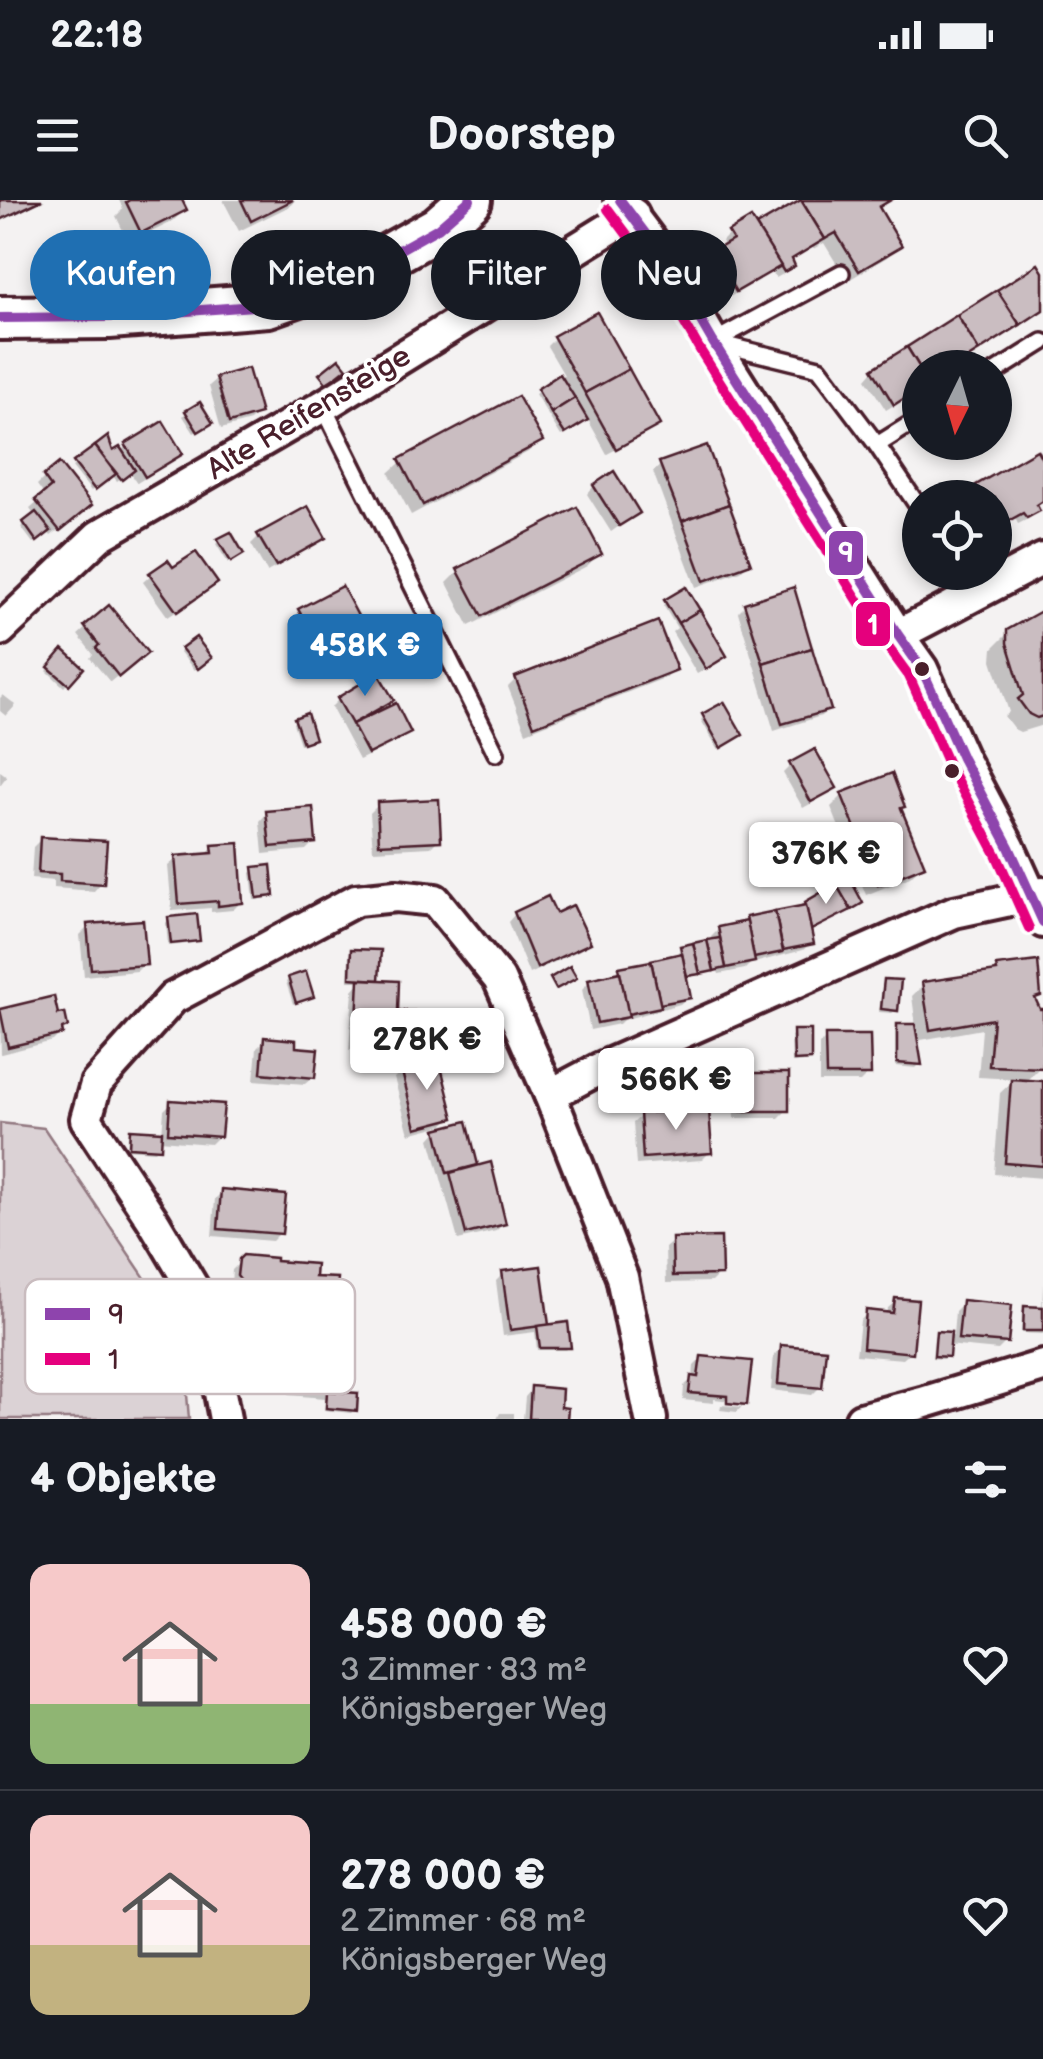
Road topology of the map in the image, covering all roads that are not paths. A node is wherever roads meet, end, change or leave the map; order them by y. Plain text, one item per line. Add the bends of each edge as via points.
1 (470, 200) edge
2 (626, 207) edge
3 (841, 273) dead end
4 (0, 318) edge
5 (713, 342) junction
6 (1043, 342) edge
7 (1012, 361) edge
8 (323, 406) junction
9 (902, 429) edge
10 (877, 445) junction
11 (902, 482) edge
12 (1043, 559) edge
13 (1012, 569) edge
14 (961, 590) edge
15 (0, 630) edge
16 (898, 635) junction
17 (496, 753) dead end
18 (1039, 903) edge
19 (550, 1095) junction
20 (188, 1279) edge
21 (1043, 1366) edge
22 (220, 1394) edge
23 (225, 1419) edge
24 (651, 1419) edge
25 (861, 1419) edge

1 - 4 main road via 438,228 356,274 268,305
2 - 5 street
2 - 8 street, Alte Reifensteige
3 - 5 lane
5 - 10 lane via 819,368
5 - 16 street
6 - 7 lane
8 - 15 street, Alte Reifensteige via 99,536
8 - 17 lane
9 - 10 lane
10 - 11 lane
12 - 13 street
14 - 16 street
16 - 18 street via 922,669
18 - 19 street via 954,912
19 - 20 street via 499,979 435,900 356,900 173,998 96,1084 86,1119
19 - 24 street via 622,1277
21 - 25 street
22 - 23 street

